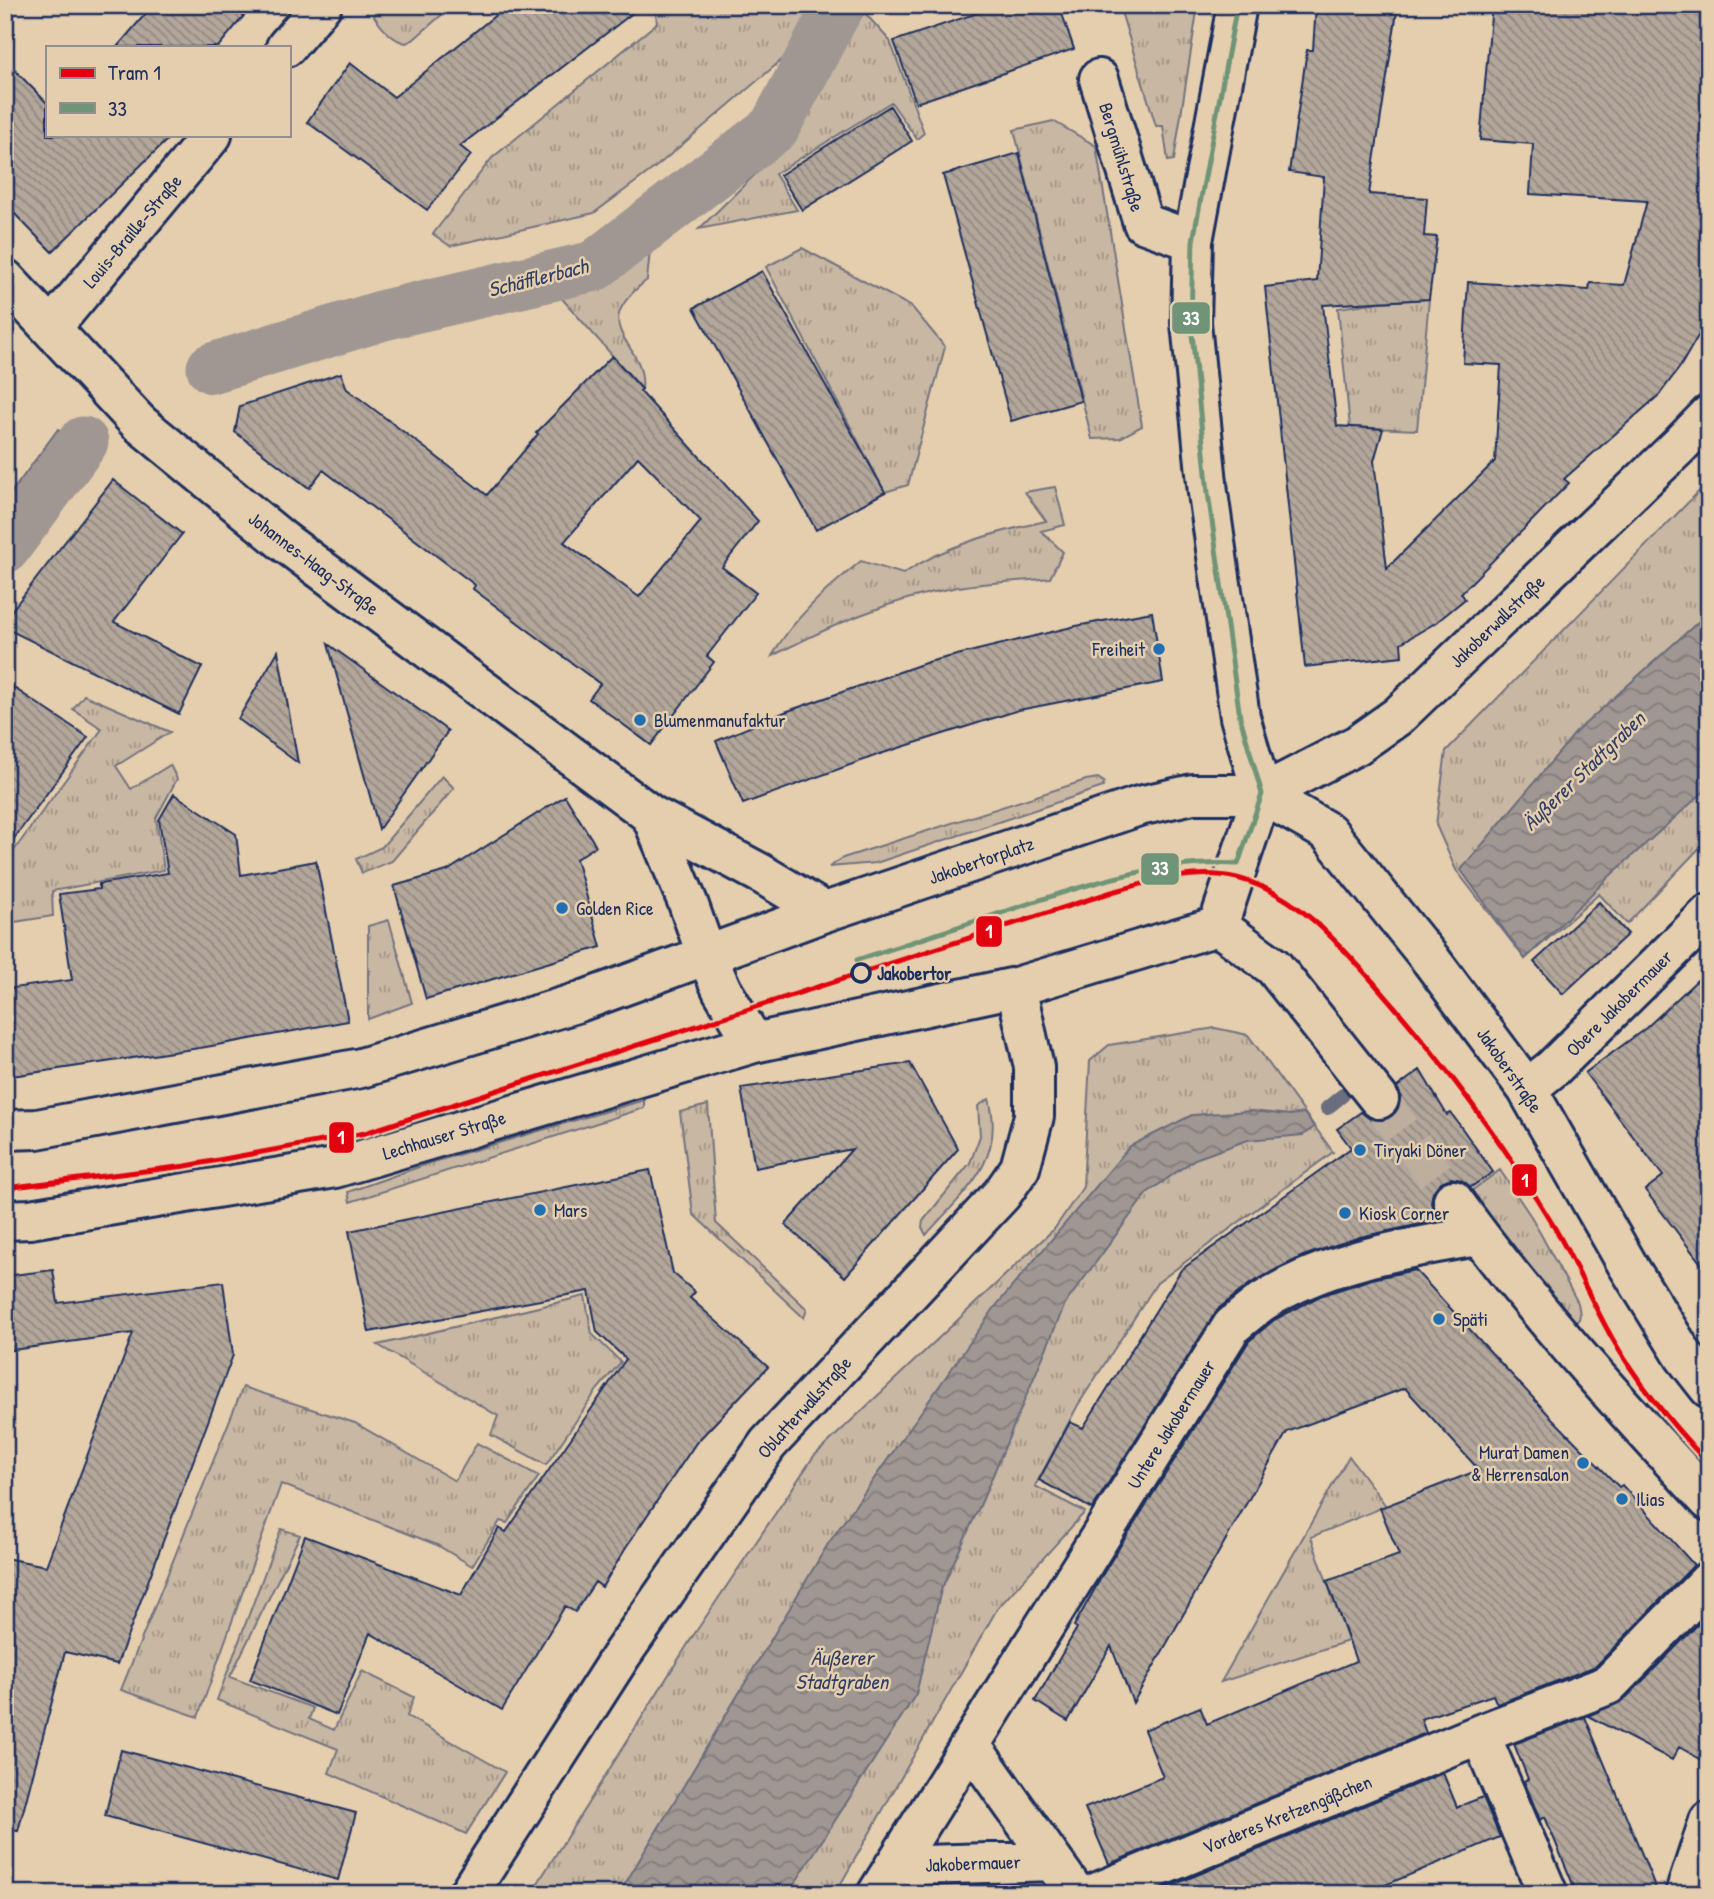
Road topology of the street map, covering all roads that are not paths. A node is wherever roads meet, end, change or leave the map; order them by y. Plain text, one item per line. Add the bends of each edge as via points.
1 (322, 5) edge
2 (1237, 5) edge
3 (287, 46) edge
4 (1099, 79) dead end
5 (211, 136) edge
6 (1193, 242) junction
7 (5, 279) edge
8 (52, 327) junction
9 (1709, 415) edge
10 (1262, 794) junction
11 (651, 815) junction
12 (825, 912) junction
13 (1709, 914) edge
14 (1218, 926) junction
15 (707, 957) junction
16 (1016, 987) junction
17 (754, 1043) junction
18 (1527, 1089) junction
19 (1379, 1099) tunnel mouth
20 (5, 1130) edge
21 (1453, 1200) tunnel mouth
22 (5, 1220) edge
23 (1478, 1236) junction
24 (1709, 1388) edge
25 (1709, 1502) edge
26 (1709, 1581) edge
27 (1480, 1734) junction
28 (969, 1748) junction
29 (1709, 1821) edge
30 (1052, 1861) junction
31 (886, 1880) edge
32 (468, 1894) edge
33 (1076, 1894) edge
34 (1093, 1894) edge
35 (1548, 1894) edge
36 (1685, 1894) edge

1 - 3 street
2 - 6 street
4 - 6 street, Bergmühlstraße via 1143,223
5 - 8 street, Louis-Braille-Straße
6 - 10 street via 1191,323 1208,493 1240,717
7 - 8 street, Johannes-Haag-Straße
8 - 11 street, Johannes-Haag-Straße via 139,423 264,525
9 - 10 street, Jakoberwallstraße via 1398,716 1357,745
10 - 12 street, Jakobertorplatz via 1192,794 1139,806
10 - 14 street
10 - 18 street, Jakoberstraße via 1328,832
11 - 12 street, Johannes-Haag-Straße
11 - 15 street
12 - 15 street, Jakobertorplatz
13 - 18 street, Obere Jakobermauer
14 - 16 street
14 - 19 street via 1274,967
15 - 17 street
15 - 20 street via 576,1003 361,1068 37,1129
16 - 17 street
16 - 32 street, Oblatterwallstraße via 1034,1067 1034,1116 1020,1168 1002,1194 768,1444 620,1657
17 - 22 street, Lechhauser Straße via 335,1168
18 - 24 street, Jakoberstraße via 1627,1264
21 - 23 street
23 - 25 street via 1593,1374
23 - 28 street, Untere Jakobermauer via 1410,1247 1316,1275 1263,1301 1232,1326
26 - 27 street, Vorderes Kretzengäßchen via 1608,1685
27 - 34 street, Vorderes Kretzengäßchen
27 - 35 street
28 - 30 street
28 - 31 street, Untere Jakobermauer
29 - 36 street
30 - 31 street, Jakobermauer
30 - 33 street

